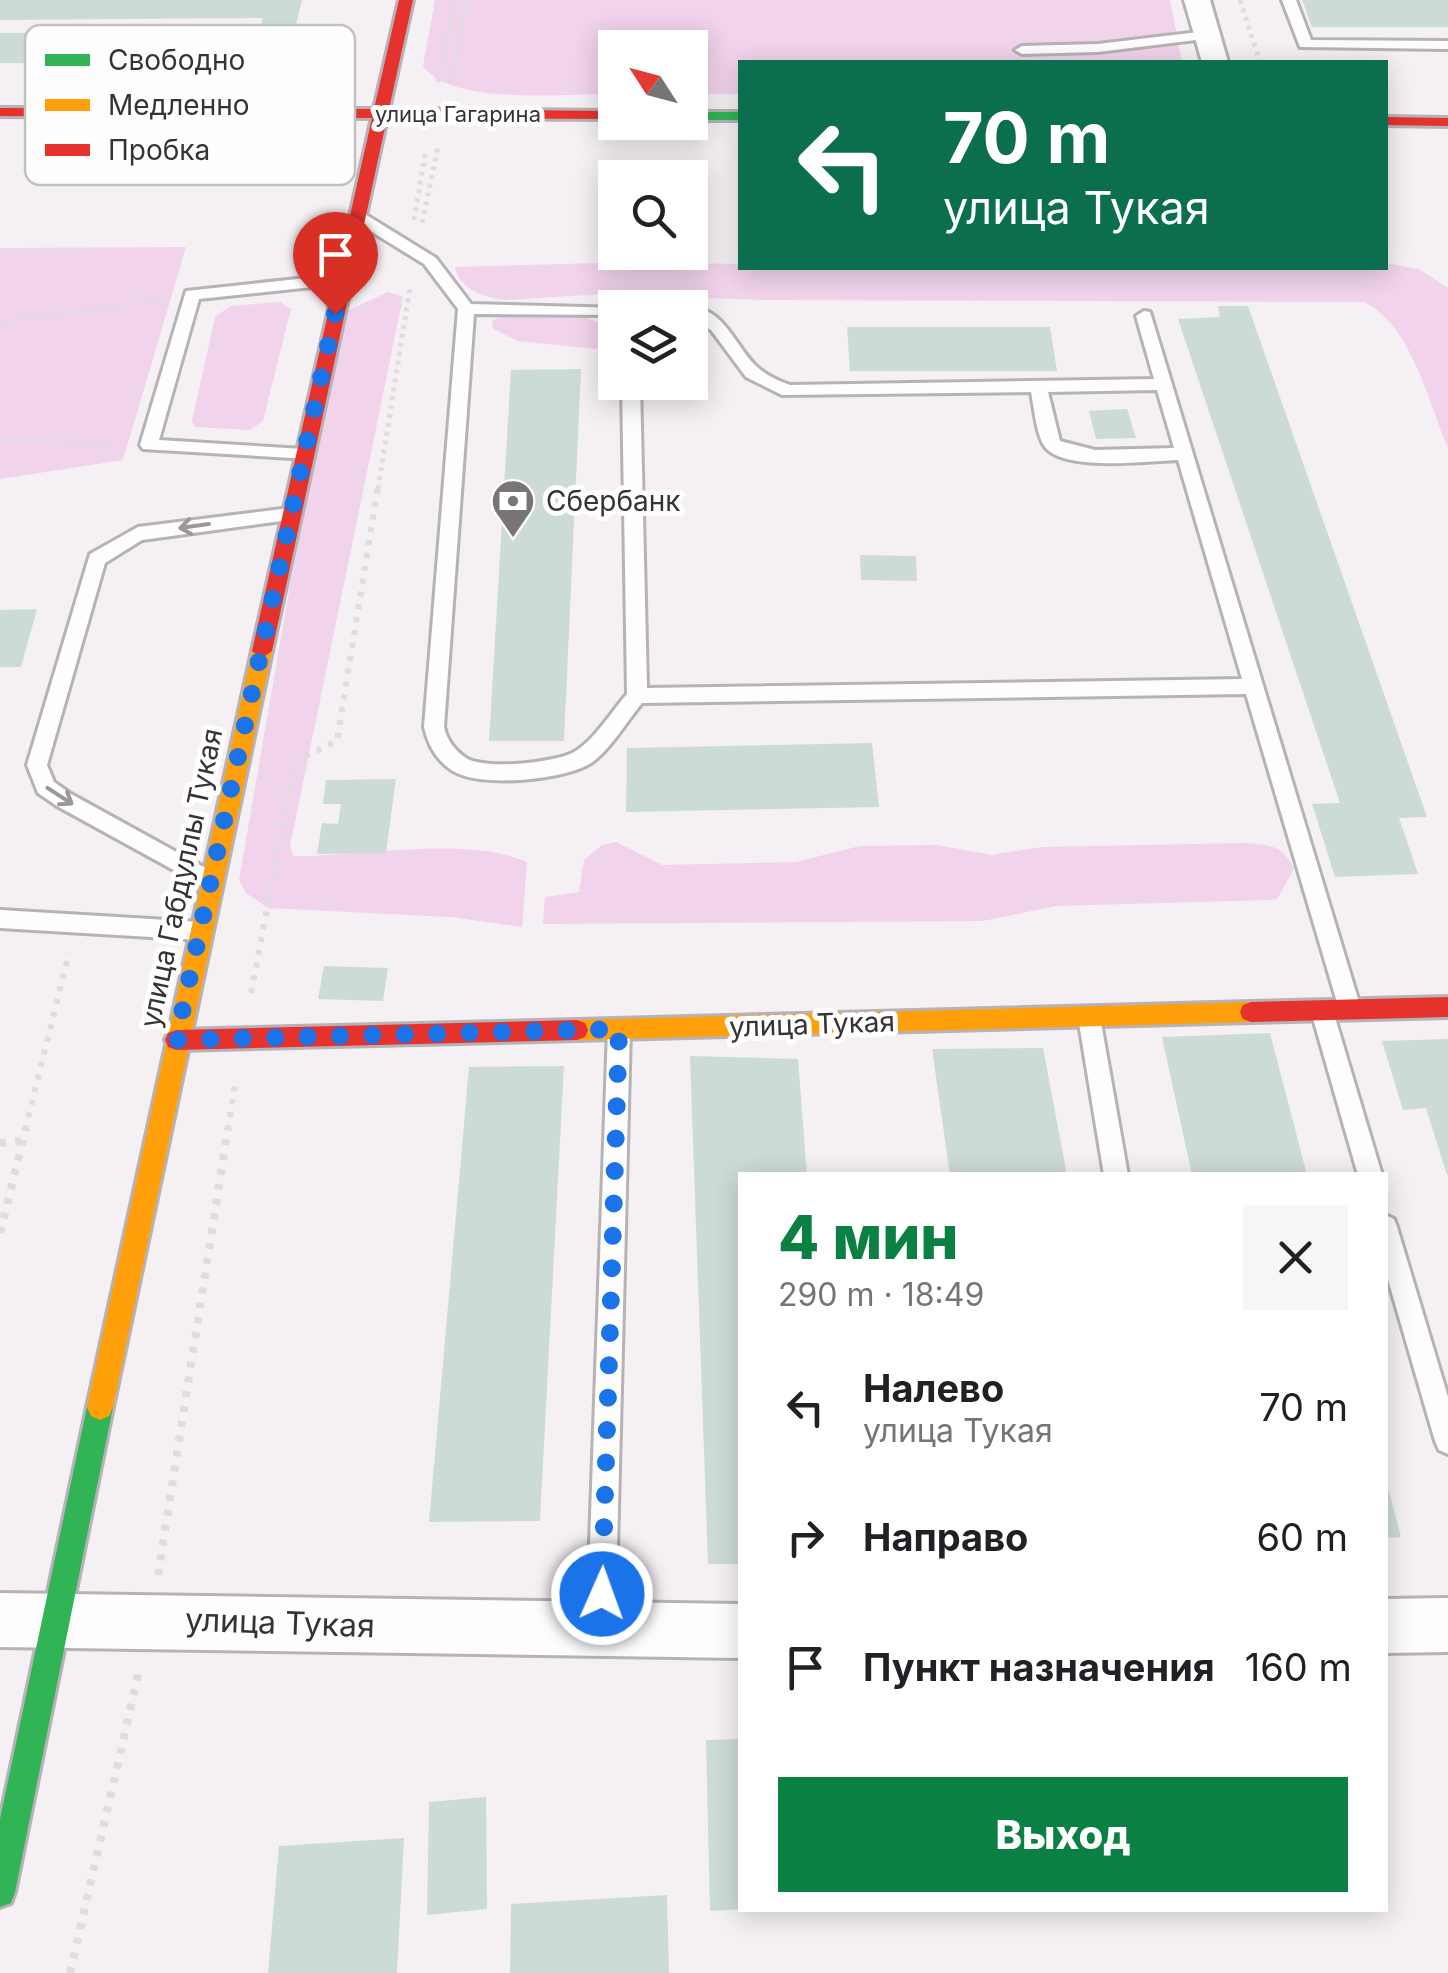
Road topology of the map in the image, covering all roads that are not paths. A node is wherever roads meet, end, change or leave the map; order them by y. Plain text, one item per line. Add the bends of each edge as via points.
1 (406, 0) edge
2 (1197, 0) edge
3 (1289, 0) edge
4 (1207, 34) junction
5 (1448, 45) edge
6 (1022, 50) dead end
7 (1214, 60) edge
8 (0, 112) edge
9 (25, 112) edge
10 (355, 113) edge
11 (382, 113) junction
12 (598, 115) edge
13 (708, 116) edge
14 (738, 116) edge
15 (1388, 122) edge
16 (1448, 122) edge
17 (357, 216) junction
18 (343, 279) junction
19 (466, 309) junction
20 (598, 310) edge
21 (1144, 316) dead end
22 (708, 319) edge
23 (1164, 384) junction
24 (1038, 386) junction
25 (630, 400) edge
26 (1185, 454) junction
27 (303, 456) junction
28 (290, 514) junction
29 (1253, 686) junction
30 (636, 696) junction
31 (212, 882) junction
32 (0, 919) edge
33 (200, 932) junction
34 (1448, 1007) edge
35 (1350, 1010) junction
36 (1322, 1011) junction
37 (1088, 1017) junction
38 (619, 1029) junction
39 (176, 1040) junction
40 (1115, 1172) edge
41 (1369, 1172) edge
42 (1388, 1236) edge
43 (1448, 1441) edge
44 (57, 1619) junction
45 (0, 1620) edge
46 (1448, 1625) edge
47 (1388, 1626) edge
48 (738, 1631) edge
49 (601, 1632) junction
50 (0, 1892) edge

1 - 11 street, улица Габдуллы Тукая
2 - 4 street
3 - 5 lane via 1305,44
4 - 6 lane
4 - 7 street
8 - 9 street, улица Гагарина
10 - 11 street, улица Гагарина
11 - 12 street, улица Гагарина
11 - 17 street, улица Габдуллы Тукая
13 - 14 street
15 - 16 street
17 - 18 street, улица Габдуллы Тукая
17 - 19 lane via 416,249
18 - 27 street, улица Габдуллы Тукая
18 - 27 lane via 192,296 148,445
19 - 20 lane
19 - 30 lane via 434,727 438,744 461,766 479,771 568,766 598,744
21 - 23 lane
22 - 24 lane via 752,377 788,390
23 - 24 lane
23 - 26 lane
24 - 26 lane via 1059,450 1078,456
25 - 30 lane
26 - 29 lane
27 - 28 street, улица Габдуллы Тукая
28 - 31 street, улица Габдуллы Тукая
28 -> 31 lane via 138,534 97,559 37,765 45,787 64,800
29 - 30 lane
29 - 35 lane
31 - 33 street, улица Габдуллы Тукая
32 - 33 lane
33 - 39 street, улица Габдуллы Тукая
34 - 35 street, улица Тукая
35 - 36 street, улица Тукая
36 - 37 street, улица Тукая
36 - 41 lane
37 - 38 street, улица Тукая
37 - 40 lane
38 - 39 street, улица Тукая
38 - 49 lane
39 - 44 street, улица Габдуллы Тукая
42 - 43 lane
44 - 45 street, улица Тукая
44 - 49 street, улица Тукая
44 - 50 street, улица Габдуллы Тукая
46 - 47 street
48 - 49 street, улица Тукая

